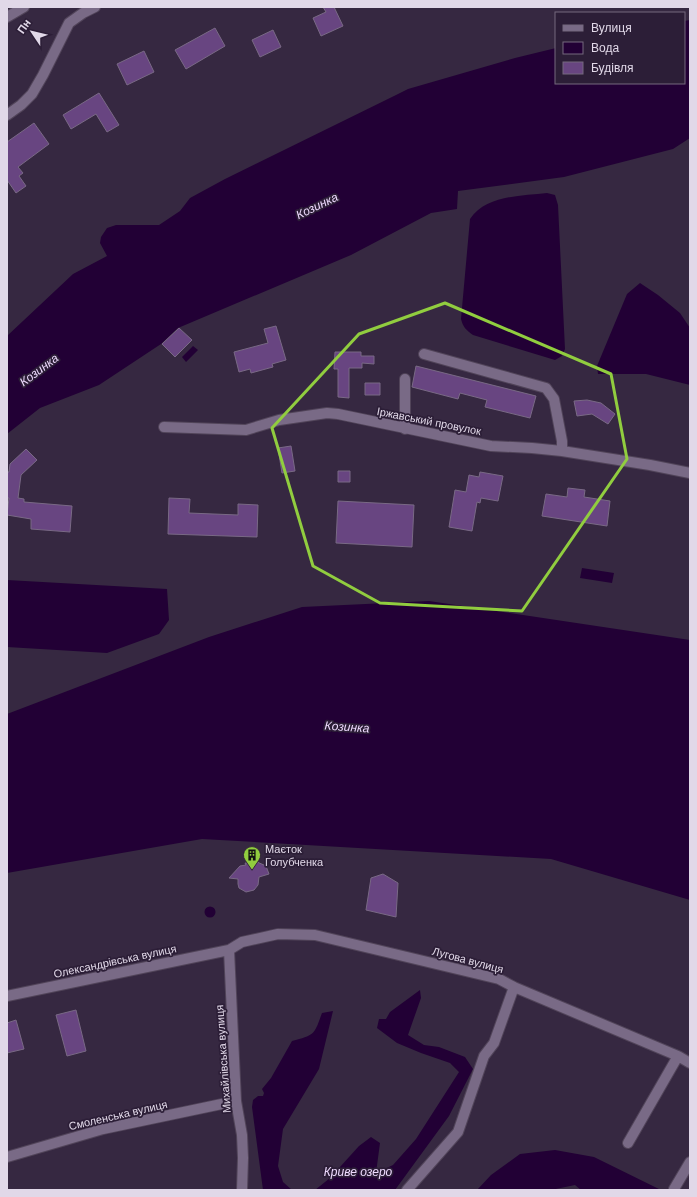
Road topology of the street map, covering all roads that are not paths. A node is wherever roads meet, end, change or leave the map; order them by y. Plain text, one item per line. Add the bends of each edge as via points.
1 (24, 7) edge
2 (95, 7) edge
3 (7, 17) edge
4 (7, 115) edge
5 (424, 354) dead end
6 (405, 379) dead end
7 (164, 427) dead end
8 (405, 429) junction
9 (562, 451) junction
10 (690, 473) edge
11 (229, 950) junction
12 (514, 986) junction
13 (7, 996) edge
14 (678, 1056) junction
15 (690, 1063) edge
16 (236, 1101) junction
17 (628, 1143) dead end
18 (7, 1157) edge
19 (690, 1162) edge
20 (674, 1189) edge
21 (242, 1190) edge
22 (407, 1190) edge

1 - 3 street
2 - 4 street via 69,23 32,94 21,106
5 - 9 street via 546,388 554,399
6 - 8 street
7 - 8 street, Іржавський провулок via 246,430 279,420 327,413
8 - 9 street, Іржавський провулок via 492,446
9 - 10 street, Іржавський провулок
11 - 12 street, Лугова вулиця via 242,942 278,934 315,935 499,978
11 - 13 street, Олександрівська вулиця
11 - 16 street, Михайлівська вулиця
12 - 14 street, Лугова вулиця
12 - 22 street via 494,1043 484,1056 458,1132
14 - 15 street, Лугова вулиця
14 - 17 street
16 - 18 street, Смоленська вулиця via 103,1128
16 - 21 street, Михайлівська вулиця via 242,1135
19 - 20 street

